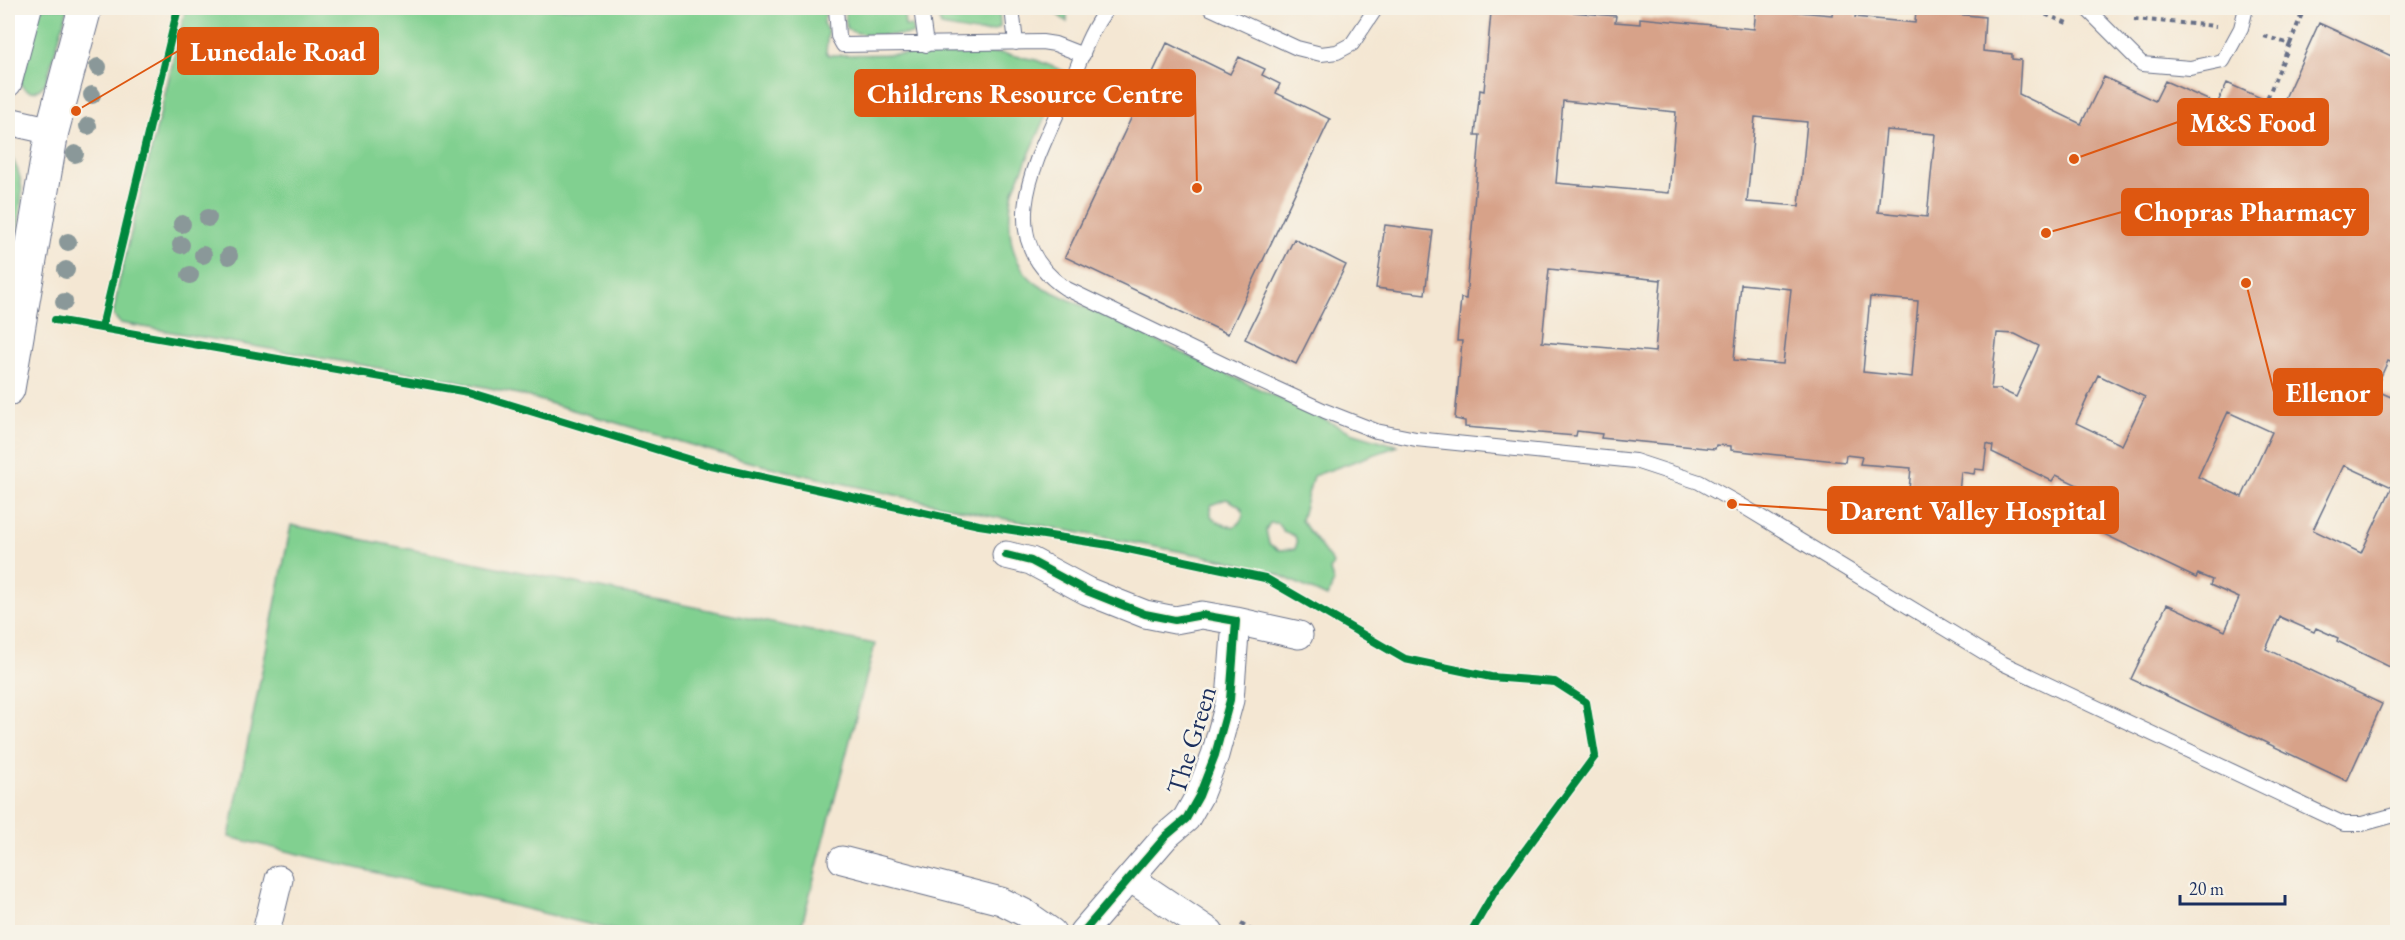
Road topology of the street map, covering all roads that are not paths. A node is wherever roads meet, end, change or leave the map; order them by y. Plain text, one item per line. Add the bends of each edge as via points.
1 (28, 8) edge
2 (86, 8) edge
3 (836, 8) edge
4 (921, 8) edge
5 (1012, 8) edge
6 (1108, 8) edge
7 (1210, 8) edge
8 (1376, 8) edge
9 (2086, 8) edge
10 (2246, 8) edge
11 (1016, 42) junction
12 (926, 45) junction
13 (1083, 55) junction
14 (8, 84) edge
15 (8, 121) edge
16 (52, 131) junction
17 (8, 389) edge
18 (1006, 555) dead end
19 (1236, 621) junction
20 (1299, 635) dead end
21 (2397, 814) edge
22 (842, 860) dead end
23 (1130, 878) junction
24 (279, 879) dead end
25 (266, 933) edge
26 (1052, 933) edge
27 (1083, 933) edge
28 (1210, 933) edge

1 - 14 street
2 - 16 street
3 - 12 lane via 838,36 843,45
4 - 12 lane
5 - 11 lane
6 - 13 lane
7 - 8 lane via 1297,48 1322,54 1352,44
9 - 10 lane via 2142,64 2190,68 2223,61 2241,28
11 - 12 lane
11 - 13 lane via 1046,42
13 - 21 lane via 1035,164 1024,207 1026,230 1038,263 1065,288 1242,373 1376,431 1416,439 1635,461 1699,482 2000,662 2080,702 2344,824 2362,824
15 - 16 street
16 - 17 street
18 - 19 street via 1031,561 1101,598 1145,614 1175,620 1202,615
19 - 20 street
19 - 23 street, The Green via 1230,700 1199,796 1186,819
22 - 26 street via 1001,901
23 - 27 street, The Green
23 - 28 street
24 - 25 street

